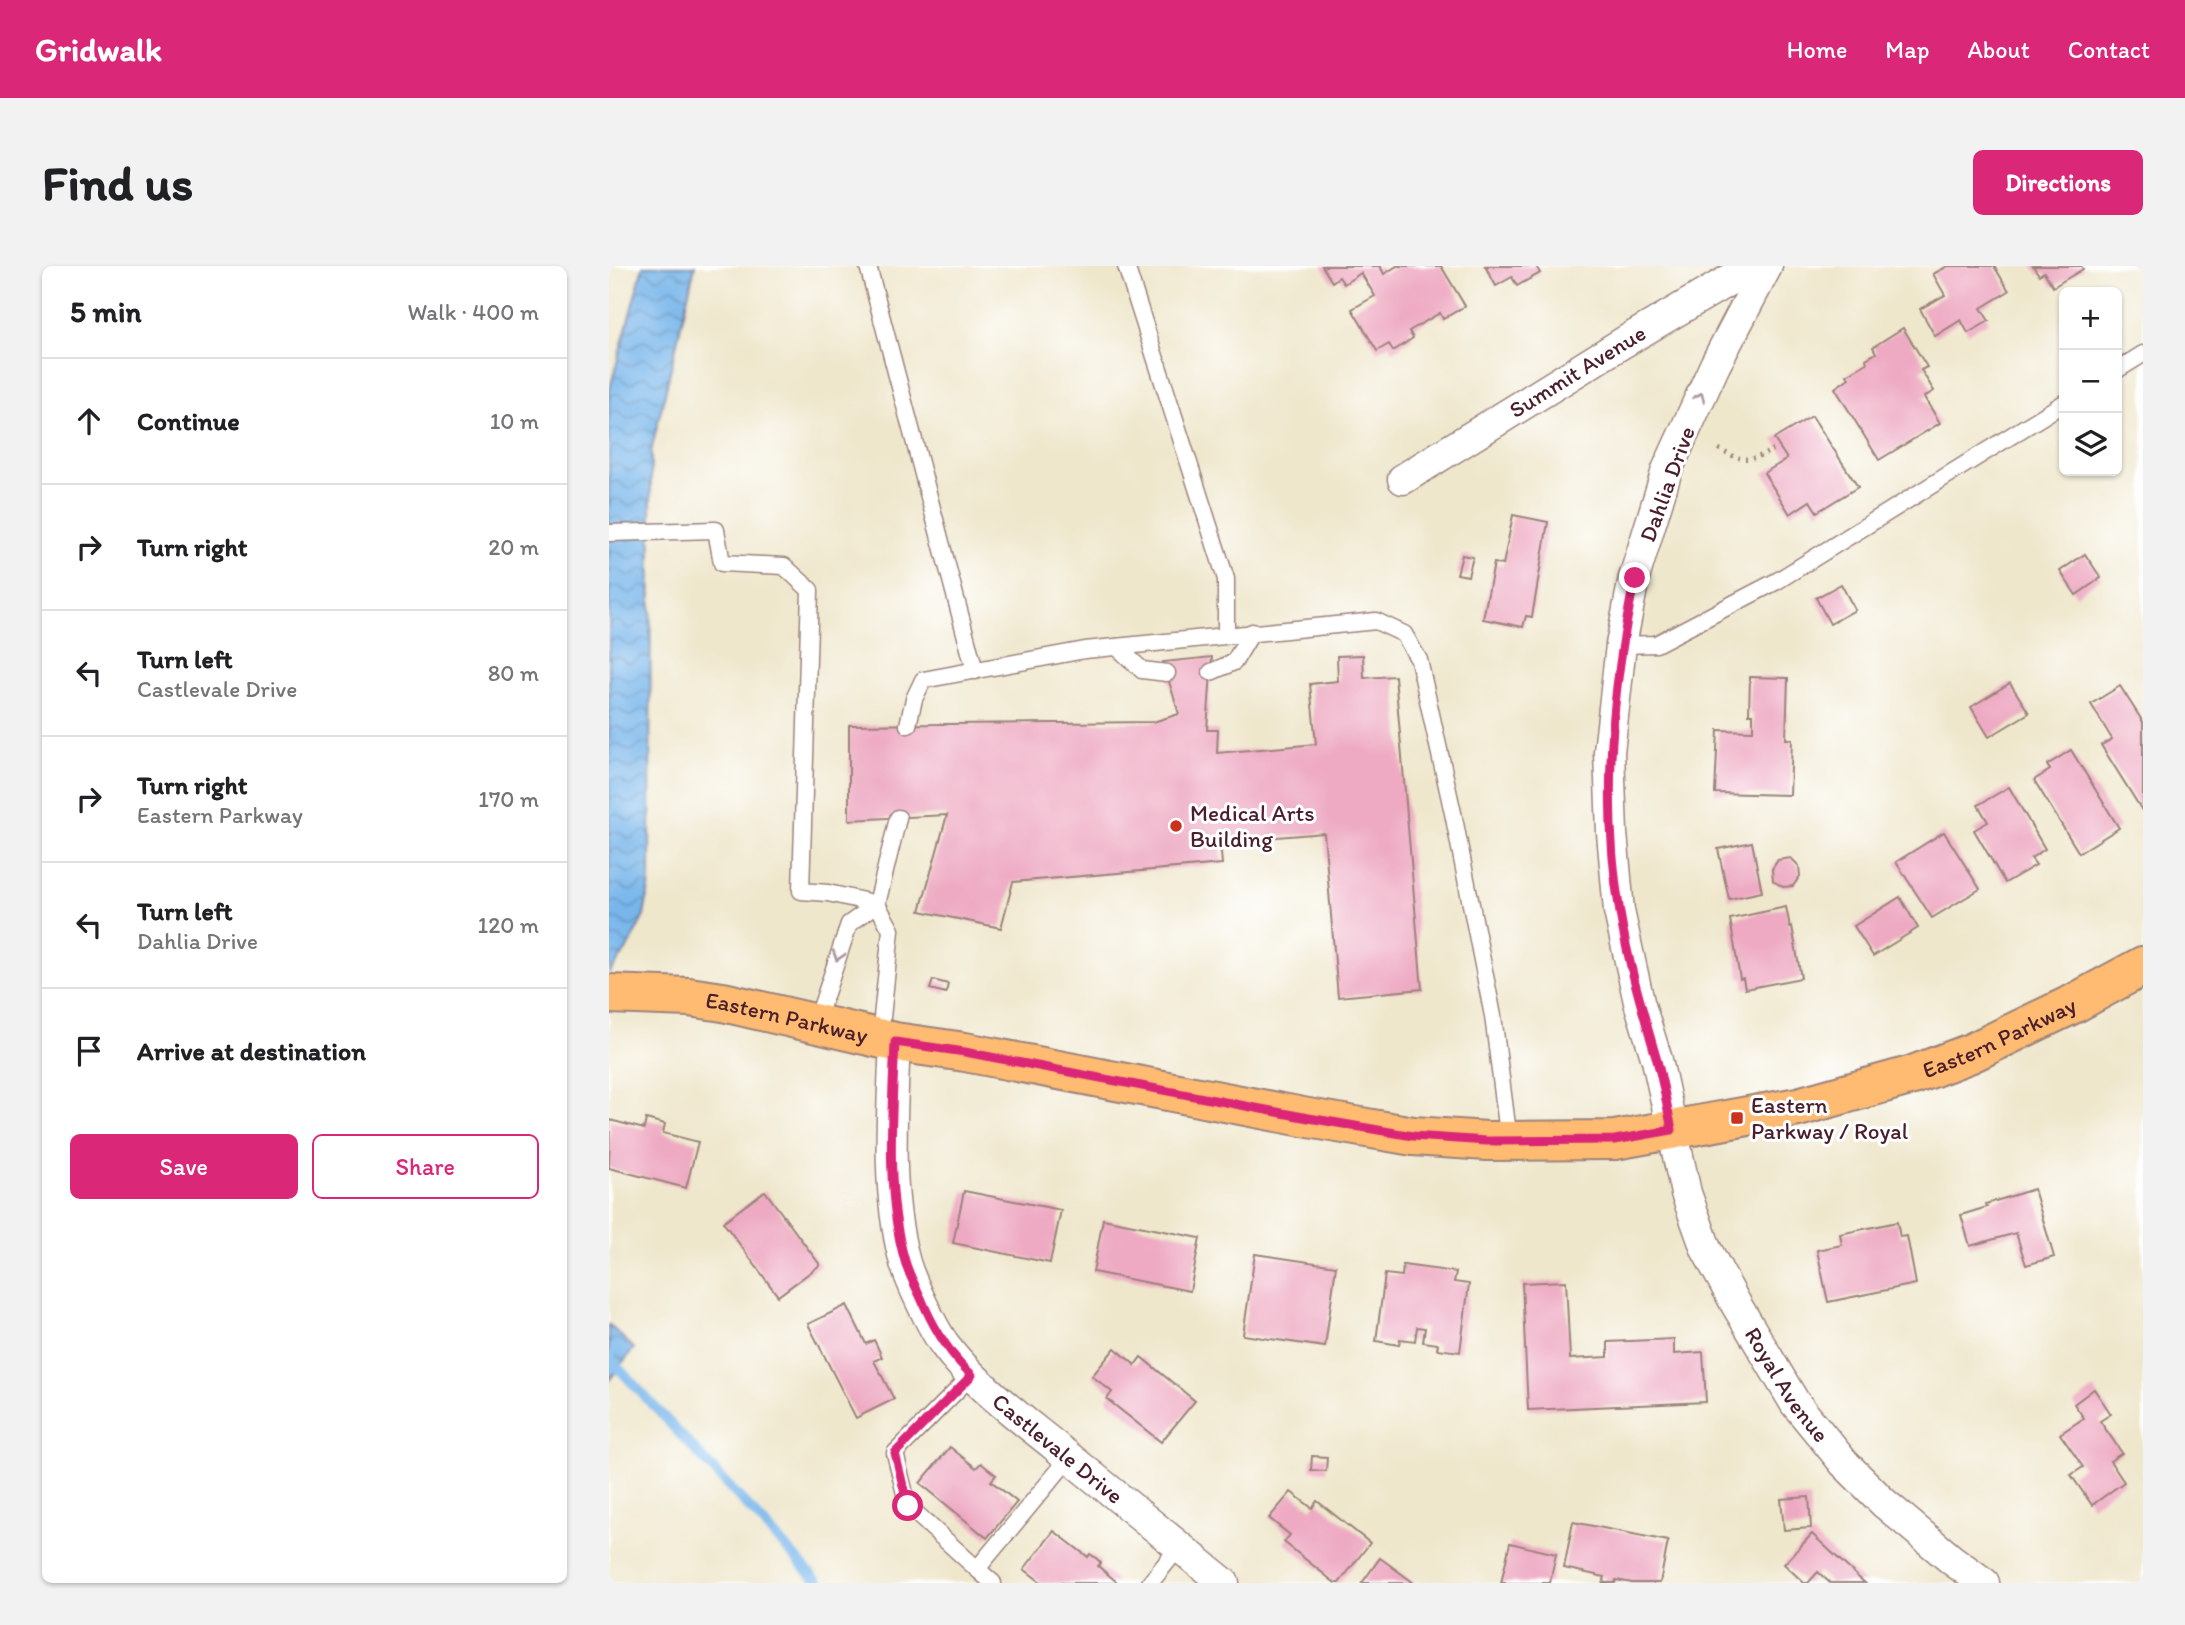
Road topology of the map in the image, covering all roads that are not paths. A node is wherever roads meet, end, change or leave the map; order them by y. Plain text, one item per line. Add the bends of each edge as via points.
1 (868, 266) edge
2 (1126, 266) edge
3 (1753, 266) edge
4 (1767, 266) edge
5 (2143, 354) edge
6 (2122, 367) edge
7 (2059, 406) edge
8 (1403, 479) dead end
9 (609, 533) edge
10 (1252, 632) junction
11 (1226, 635) junction
12 (1621, 645) junction
13 (1117, 647) junction
14 (975, 671) junction
15 (1211, 672) dead end
16 (1167, 673) dead end
17 (908, 725) dead end
18 (898, 818) dead end
19 (877, 904) junction
20 (2143, 966) edge
21 (613, 994) edge
22 (816, 1023) junction
23 (888, 1039) junction
24 (1672, 1130) junction
25 (1509, 1141) junction
26 (972, 1375) junction
27 (1069, 1458) junction
28 (1179, 1546) junction
29 (977, 1569) junction
30 (993, 1583) edge
31 (1150, 1583) edge
32 (1224, 1583) edge
33 (1984, 1583) edge

1 - 14 lane
2 - 11 lane via 1226,579
3 - 8 street, Summit Avenue
12 -> 4 street, Dahlia Drive via 1667,470
5 - 6 lane
7 - 12 lane via 1777,582 1656,644
9 - 19 lane via 716,530 722,563 783,566 810,590 801,891
10 - 11 lane
10 - 15 lane via 1234,662
10 - 25 lane via 1376,621 1404,634 1419,660 1493,1016
11 - 13 lane
12 - 24 street, Dahlia Drive via 1609,752 1619,911
13 - 14 lane
13 - 16 lane via 1142,670
14 - 17 lane via 923,680
18 - 19 lane
19 -> 22 lane via 849,924
19 - 23 lane via 891,930
20 - 24 main road, Eastern Parkway via 1971,1053 1913,1075 1798,1107
21 - 22 main road, Eastern Parkway via 689,997
22 - 23 main road, Eastern Parkway
23 - 25 main road, Eastern Parkway via 1402,1134
23 - 26 street, Castlevale Drive via 893,1189 905,1262 937,1333
24 - 25 main road, Eastern Parkway via 1615,1140
24 - 33 street, Royal Avenue via 1686,1193 1706,1249 1795,1403 1884,1503
26 - 27 street, Castlevale Drive
26 - 29 lane via 895,1453 908,1506
27 - 28 street, Castlevale Drive
27 - 29 lane
28 - 31 lane
28 - 32 street, Castlevale Drive
29 - 30 lane

